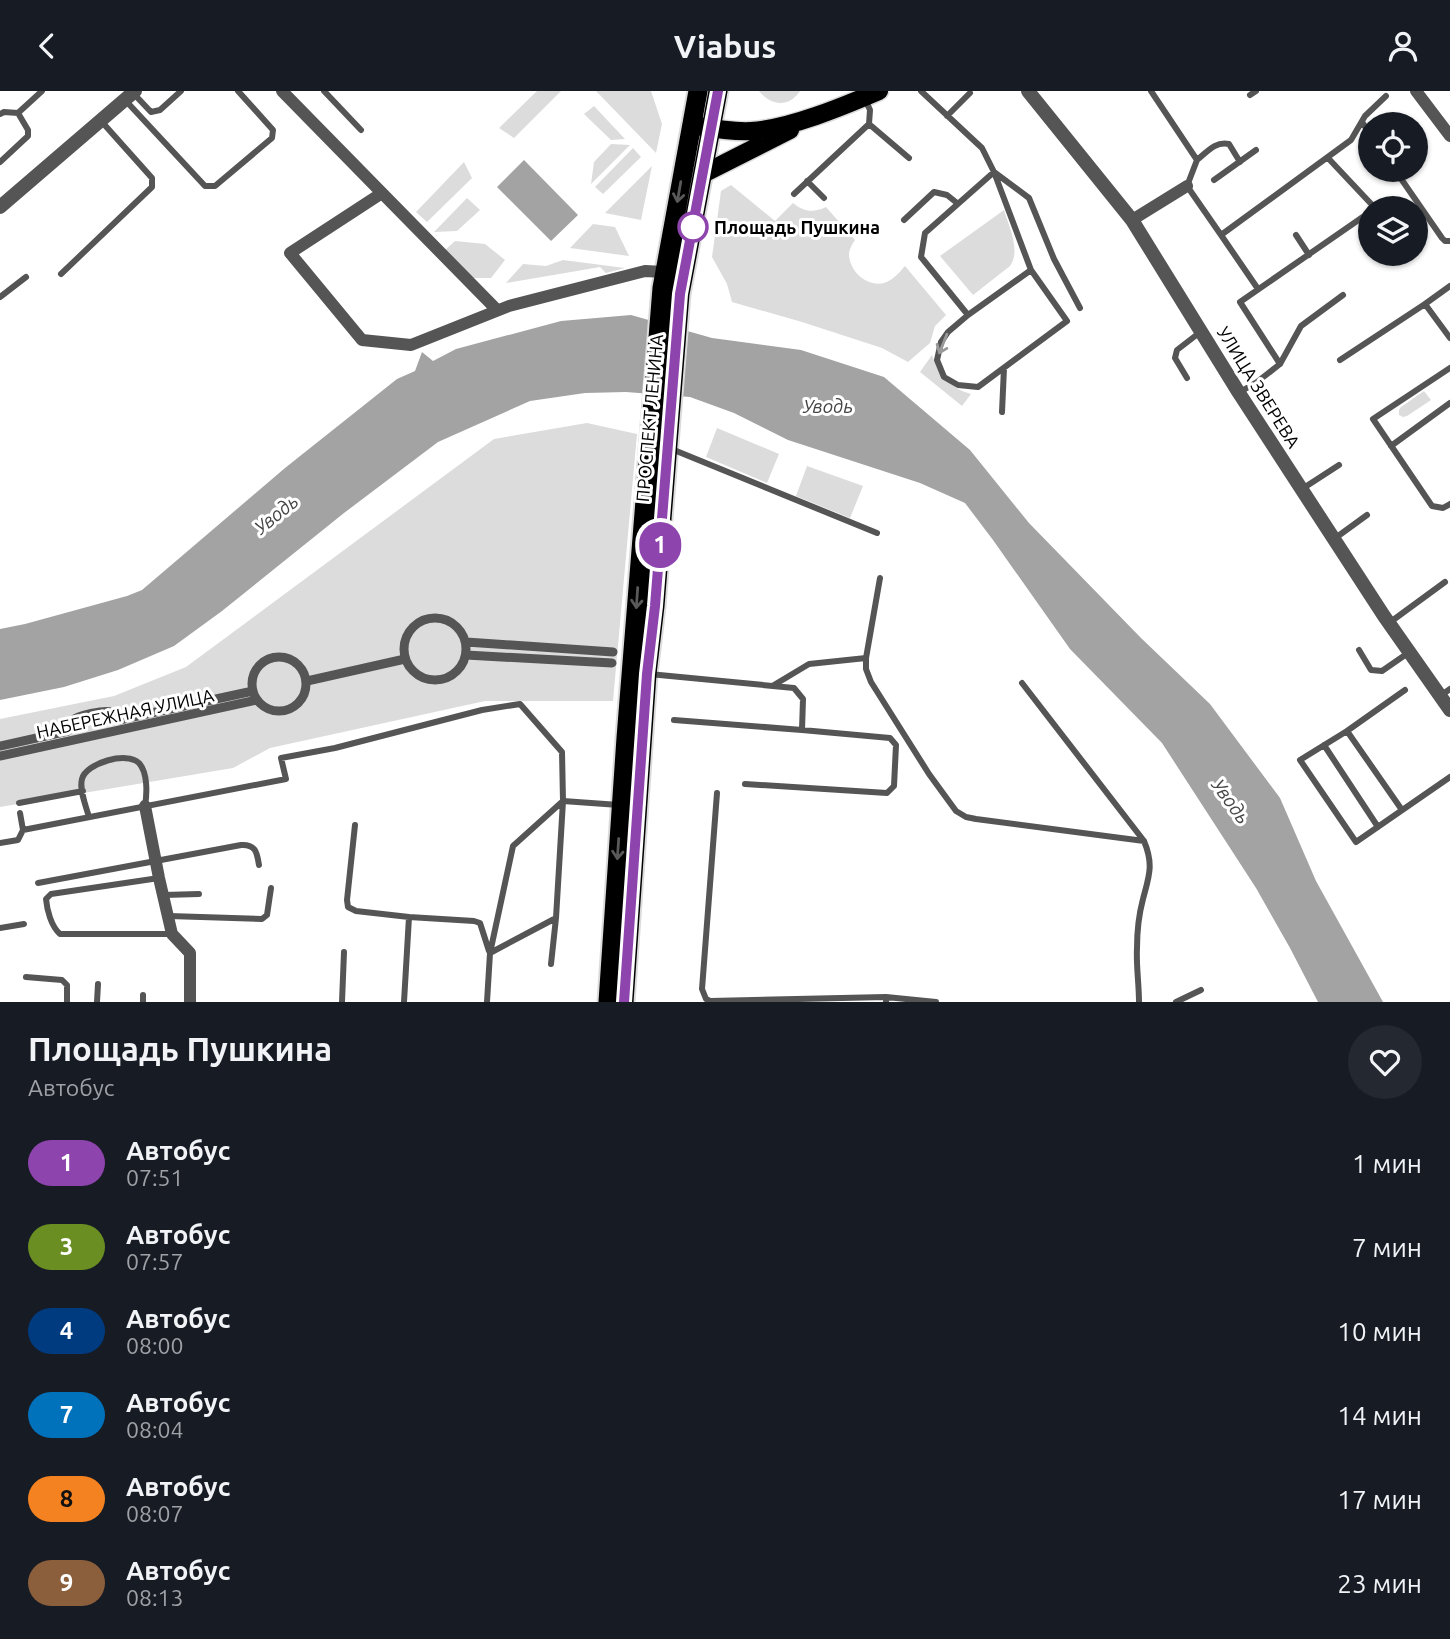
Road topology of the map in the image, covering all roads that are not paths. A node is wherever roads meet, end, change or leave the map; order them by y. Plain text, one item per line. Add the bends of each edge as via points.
1 (42, 91) edge
2 (181, 91) edge
3 (238, 91) edge
4 (282, 91) edge
5 (324, 91) edge
6 (698, 91) edge
7 (718, 91) edge
8 (921, 91) edge
9 (1027, 91) edge
10 (1151, 91) edge
11 (1416, 91) edge
12 (970, 93) dead end
13 (872, 94) edge
14 (131, 95) edge
15 (1385, 96) dead end
16 (1369, 112) edge
17 (18, 113) junction
18 (822, 113) junction
19 (0, 114) edge
20 (947, 116) junction
21 (100, 120) junction
22 (869, 124) junction
23 (701, 126) junction
24 (1358, 129) edge
25 (361, 130) dead end
26 (1450, 136) edge
27 (1256, 149) dead end
28 (909, 158) dead end
29 (1328, 158) junction
30 (1197, 160) junction
31 (0, 162) edge
32 (1240, 162) junction
33 (994, 172) junction
34 (702, 174) junction
35 (1214, 180) dead end
36 (807, 181) junction
37 (1403, 182) edge
38 (1187, 186) junction
39 (382, 193) junction
40 (794, 194) dead end
41 (1364, 196) edge
42 (824, 198) dead end
43 (2, 201) edge
44 (957, 203) junction
45 (904, 220) dead end
46 (1132, 220) junction
47 (1358, 220) edge
48 (1221, 235) junction
49 (1296, 235) dead end
50 (1450, 241) edge
51 (1309, 255) junction
52 (1031, 270) junction
53 (61, 274) dead end
54 (26, 277) dead end
55 (669, 285) junction
56 (1450, 286) edge
57 (1258, 289) junction
58 (1343, 295) dead end
59 (0, 297) edge
60 (1425, 304) junction
61 (1080, 309) dead end
62 (497, 310) junction
63 (968, 315) junction
64 (1201, 332) junction
65 (1450, 338) edge
66 (1340, 360) dead end
67 (1280, 365) junction
68 (1004, 367) junction
69 (1450, 368) edge
70 (1187, 378) dead end
71 (1239, 393) junction
72 (1450, 403) edge
73 (1002, 412) dead end
74 (662, 438) junction
75 (1391, 446) junction
76 (1339, 465) dead end
77 (1302, 489) junction
78 (1450, 504) edge
79 (1367, 515) dead end
80 (877, 533) dead end
81 (1334, 539) junction
82 (880, 578) dead end
83 (1445, 582) dead end
84 (1389, 623) junction
85 (466, 642) junction
86 (1359, 650) dead end
87 (613, 652) dead end
88 (1409, 652) junction
89 (466, 655) junction
90 (866, 658) junction
91 (405, 659) junction
92 (612, 663) dead end
93 (647, 674) junction
94 (307, 681) junction
95 (1022, 683) dead end
96 (772, 686) junction
97 (1405, 690) dead end
98 (1445, 692) edge
99 (255, 696) junction
100 (1450, 710) edge
101 (674, 720) dead end
102 (121, 725) junction
103 (802, 730) junction
104 (1347, 731) junction
105 (69, 736) junction
106 (1324, 745) junction
107 (0, 746) edge
108 (0, 756) edge
109 (1450, 778) edge
110 (746, 784) dead end
111 (83, 791) junction
112 (717, 793) dead end
113 (564, 801) junction
114 (19, 803) dead end
115 (621, 805) junction
116 (145, 806) junction
117 (1402, 810) junction
118 (20, 813) dead end
119 (89, 817) junction
120 (355, 825) dead end
121 (1378, 827) junction
122 (23, 830) junction
123 (1144, 841) junction
124 (0, 843) edge
125 (155, 860) junction
126 (259, 865) dead end
127 (159, 878) junction
128 (38, 883) dead end
129 (271, 888) dead end
130 (199, 894) dead end
131 (164, 895) junction
132 (169, 916) junction
133 (409, 917) junction
134 (556, 918) junction
135 (24, 924) dead end
136 (0, 928) edge
137 (172, 934) junction
138 (344, 952) dead end
139 (490, 953) junction
140 (551, 964) dead end
141 (26, 977) dead end
142 (99, 984) dead end
143 (1201, 990) dead end
144 (886, 1000) edge
145 (67, 1002) edge
146 (97, 1002) edge
147 (190, 1002) edge
148 (342, 1002) edge
149 (404, 1002) edge
150 (487, 1002) edge
151 (608, 1002) edge
152 (624, 1002) edge
153 (936, 1002) edge
154 (1139, 1002) edge
155 (1176, 1002) edge

1 - 17 lane
2 - 14 lane via 160,110 151,112
3 - 14 lane via 273,130 272,138 215,186 205,186
4 - 39 street
5 - 25 lane
6 - 23 highway, ПРОСПЕКТ ЛЕНИНА
7 - 23 highway, ПРОСПЕКТ ЛЕНИНА
8 - 20 lane
9 - 46 street, УЛИЦА ЗВЕРЕВА
10 - 30 lane
11 - 26 street
12 - 20 lane
13 - 18 main road
13 - 22 lane
14 - 21 street
15 - 16 lane
17 - 19 lane
17 - 31 lane via 28,136
18 - 23 main road via 751,131
18 - 34 main road
20 - 33 lane via 982,148
21 - 43 street
21 - 53 lane via 152,178 152,187
22 - 28 lane
22 - 36 lane
23 - 34 highway, ПРОСПЕКТ ЛЕНИНА
23 -> 55 highway, ПРОСПЕКТ ЛЕНИНА
24 - 29 lane
27 - 32 lane
29 - 41 lane
29 - 48 lane
30 - 32 lane via 1222,142
30 - 38 lane
32 - 35 lane
33 - 44 lane
33 - 52 lane
33 - 61 lane via 1029,198
34 - 55 highway, ПРОСПЕКТ ЛЕНИНА
36 - 40 lane
36 - 42 lane
37 - 50 lane via 1442,238
38 - 46 street
38 - 48 lane
39 - 62 street
39 - 62 street via 290,253 362,340 411,345
44 - 45 lane via 934,192
44 - 63 lane via 925,233 921,257
46 - 64 street, УЛИЦА ЗВЕРЕВА
47 - 51 lane
48 - 57 lane
49 - 51 lane
51 - 57 lane
52 - 63 lane
52 - 68 lane via 1067,321
54 - 59 lane
55 - 62 street via 645,271
55 - 74 highway, ПРОСПЕКТ ЛЕНИНА
56 - 60 lane
57 - 67 lane via 1240,302
58 - 67 lane via 1301,326
60 - 65 lane
60 - 66 lane
63 -> 68 lane via 941,342 937,361 944,377 958,386 978,387
64 - 70 lane via 1177,350 1175,358
64 - 71 street, УЛИЦА ЗВЕРЕВА
67 - 71 lane
68 - 73 lane
69 - 75 lane via 1373,419
71 - 77 street, УЛИЦА ЗВЕРЕВА
72 - 75 lane
74 - 80 lane
74 - 93 highway, ПРОСПЕКТ ЛЕНИНА via 655,606
74 -> 115 highway, ПРОСПЕКТ ЛЕНИНА
75 - 78 lane via 1432,506 1443,509
76 - 77 lane
77 - 81 street, УЛИЦА ЗВЕРЕВА
79 - 81 lane
81 - 84 street, УЛИЦА ЗВЕРЕВА
82 - 90 lane
83 - 84 lane
84 - 88 street, УЛИЦА ЗВЕРЕВА
85 - 87 street
85 - 89 street
85 - 91 street via 453,623 425,619 405,638
86 - 88 lane via 1371,670 1382,671
88 - 98 street, УЛИЦА ЗВЕРЕВА
89 - 91 street via 459,669 442,680 420,676
89 - 92 street
90 - 96 lane via 809,664
90 - 123 lane via 871,681 956,811 976,820
91 - 94 street
93 - 96 lane
93 - 152 highway, ПРОСПЕКТ ЛЕНИНА
94 - 99 street via 299,703 283,711 271,710
94 - 99 street via 294,660 270,658 252,680
95 - 123 lane
96 - 103 lane via 794,688 803,699
97 - 104 lane
98 - 100 street, УЛИЦА ЗВЕРЕВА
99 - 102 street, НАБЕРЕЖНАЯ УЛИЦА
101 - 103 lane
102 - 105 street, НАБЕРЕЖНАЯ УЛИЦА
102 - 105 street, НАБЕРЕЖНАЯ УЛИЦА via 113,713 91,714 71,722
103 - 110 lane via 890,738 897,745 894,786 887,793
104 - 106 lane
104 - 117 lane
105 - 107 street, НАБЕРЕЖНАЯ УЛИЦА
105 - 108 street, НАБЕРЕЖНАЯ УЛИЦА
106 - 121 lane
106 - 121 lane via 1300,759 1356,842
109 - 117 lane
111 - 114 lane
111 - 116 lane via 83,776 89,769 129,758 141,765
111 - 119 lane
112 - 144 lane via 702,989 706,999
113 - 115 lane
113 - 116 lane via 562,752 520,704 281,758 286,779
113 - 134 lane
113 - 139 lane via 513,846
115 -> 151 highway, ПРОСПЕКТ ЛЕНИНА
116 - 119 lane
116 - 125 street
117 - 121 lane
118 - 122 lane
119 - 122 lane
120 - 133 lane via 348,907
122 - 124 lane via 18,840
123 - 154 lane via 1150,867 1136,949
125 - 126 lane via 247,844 256,851
125 - 127 street
125 - 128 lane
127 - 131 street
127 - 137 lane via 51,894 47,904 54,929 60,934
129 - 132 lane via 267,915 262,919
130 - 131 lane
131 - 132 street
132 - 137 street
133 - 139 lane via 480,923
133 - 149 lane
134 - 139 lane
134 - 140 lane
135 - 136 lane
137 - 147 street via 190,953
138 - 148 lane
139 - 150 lane
141 - 145 lane via 62,981 67,985
142 - 146 lane
143 - 155 lane
144 - 153 lane

